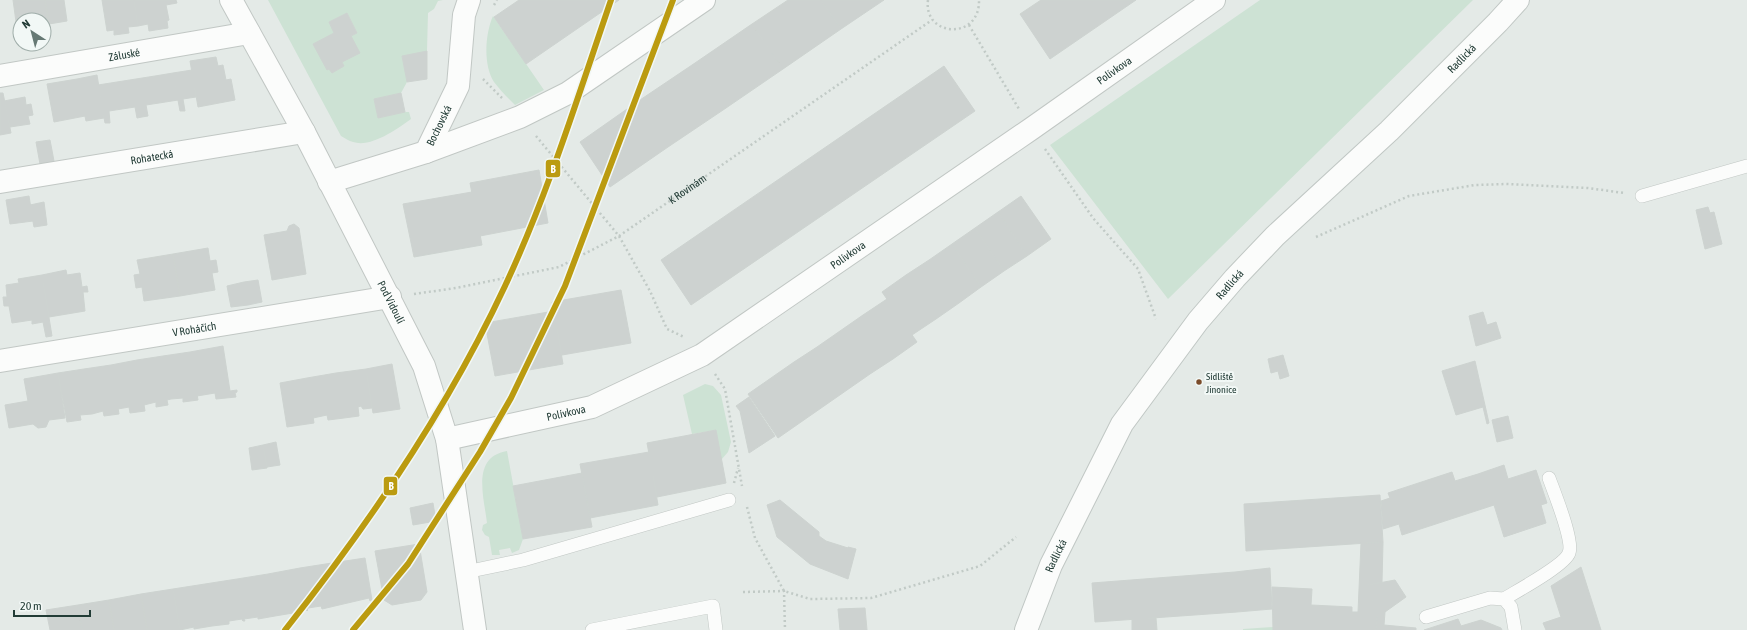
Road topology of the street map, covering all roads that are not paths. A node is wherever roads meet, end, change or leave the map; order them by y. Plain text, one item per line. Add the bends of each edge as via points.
1 (232, 0) edge
2 (469, 0) edge
3 (704, 0) edge
4 (1214, 0) edge
5 (1518, 0) edge
6 (249, 34) junction
7 (0, 76) edge
8 (304, 132) junction
9 (426, 152) junction
10 (1747, 166) edge
11 (0, 182) edge
12 (329, 182) junction
13 (1642, 196) road end
14 (390, 298) junction
15 (0, 361) edge
16 (447, 438) junction
17 (1549, 478) dead end
18 (729, 500) dead end
19 (466, 572) junction
20 (1504, 599) junction
21 (1426, 617) dead end
22 (475, 630) edge
23 (592, 630) edge
24 (716, 630) edge
25 (1026, 630) edge
26 (1515, 630) edge

1 - 6 street, Pod Vidoulí
2 - 9 street, Bochovská via 464,16 458,86
3 - 9 street via 568,93 520,117
4 - 16 street, Polívkova via 702,355 592,407
5 - 25 street, Radlická via 1389,131 1275,236 1198,321 1122,424 1051,565
6 - 7 street, Záluské
6 - 8 street, Pod Vidoulí
8 - 11 street, Rohatecká
8 - 12 street, Pod Vidoulí
9 - 12 street, Bochovská
10 - 13 lane
12 - 14 street, Pod Vidoulí
14 - 15 street, V Roháčích
14 - 16 street, Pod Vidoulí via 424,366
16 - 19 street, Pod Vidoulí
17 - 20 lane via 1569,539 1570,552 1562,562
18 - 19 lane via 523,560
19 - 22 street, Pod Vidoulí
20 - 21 lane via 1490,598
20 - 26 lane via 1511,607
23 - 24 lane via 713,606

